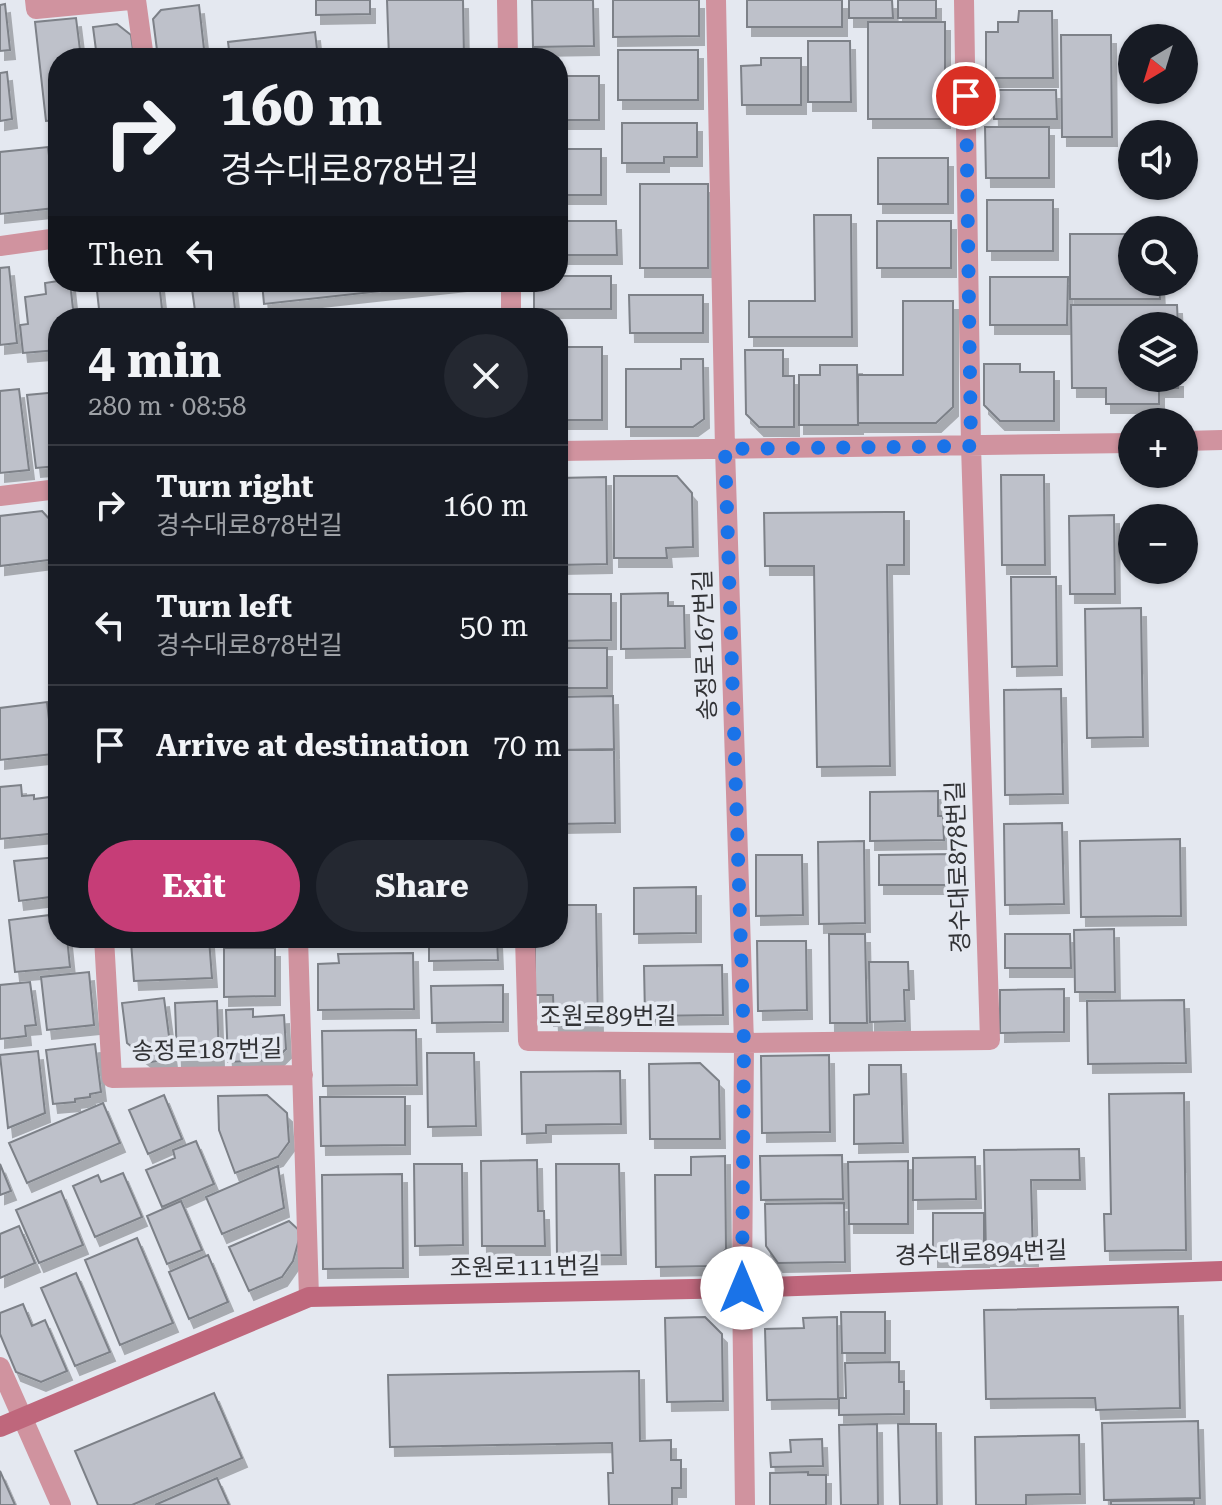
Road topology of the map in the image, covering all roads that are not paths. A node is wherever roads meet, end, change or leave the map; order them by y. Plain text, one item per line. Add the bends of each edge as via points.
1 (35, 0) edge
2 (133, 0) edge
3 (507, 0) edge
4 (716, 0) edge
5 (964, 0) edge
6 (142, 48) edge
7 (508, 48) edge
8 (48, 239) edge
9 (0, 246) edge
10 (1222, 440) edge
11 (1198, 441) edge
12 (1118, 443) edge
13 (971, 446) junction
14 (725, 449) junction
15 (568, 451) edge
16 (48, 490) edge
17 (0, 496) edge
18 (105, 948) edge
19 (298, 948) edge
20 (525, 948) edge
21 (744, 1043) junction
22 (303, 1075) junction
23 (1222, 1271) edge
24 (742, 1288) junction
25 (309, 1297) junction
26 (0, 1367) edge
27 (23, 1417) junction
28 (0, 1427) edge
29 (61, 1505) edge
30 (745, 1505) edge

1 - 2 street via 36,9
2 - 6 street
3 - 7 street
4 - 14 street, 송정로167번길
5 - 13 street, 경수대로878번길
8 - 9 street
10 - 11 street
12 - 13 street
13 - 14 street
13 - 21 street, 경수대로878번길 via 990,1040
14 - 15 street
14 - 21 street, 송정로167번길
16 - 17 street
18 - 22 street, 송정로187번길 via 112,1078
19 - 22 street
20 - 21 street, 조원로89번길 via 528,1041
21 - 24 street, 송정로167번길
22 - 25 street
23 - 24 street, 경수대로894번길
24 - 25 street, 조원로111번길
24 - 30 street, 송정로167번길
25 - 27 street, 조원로111번길
26 - 27 street
27 - 28 street, 조원로111번길
27 - 29 street

